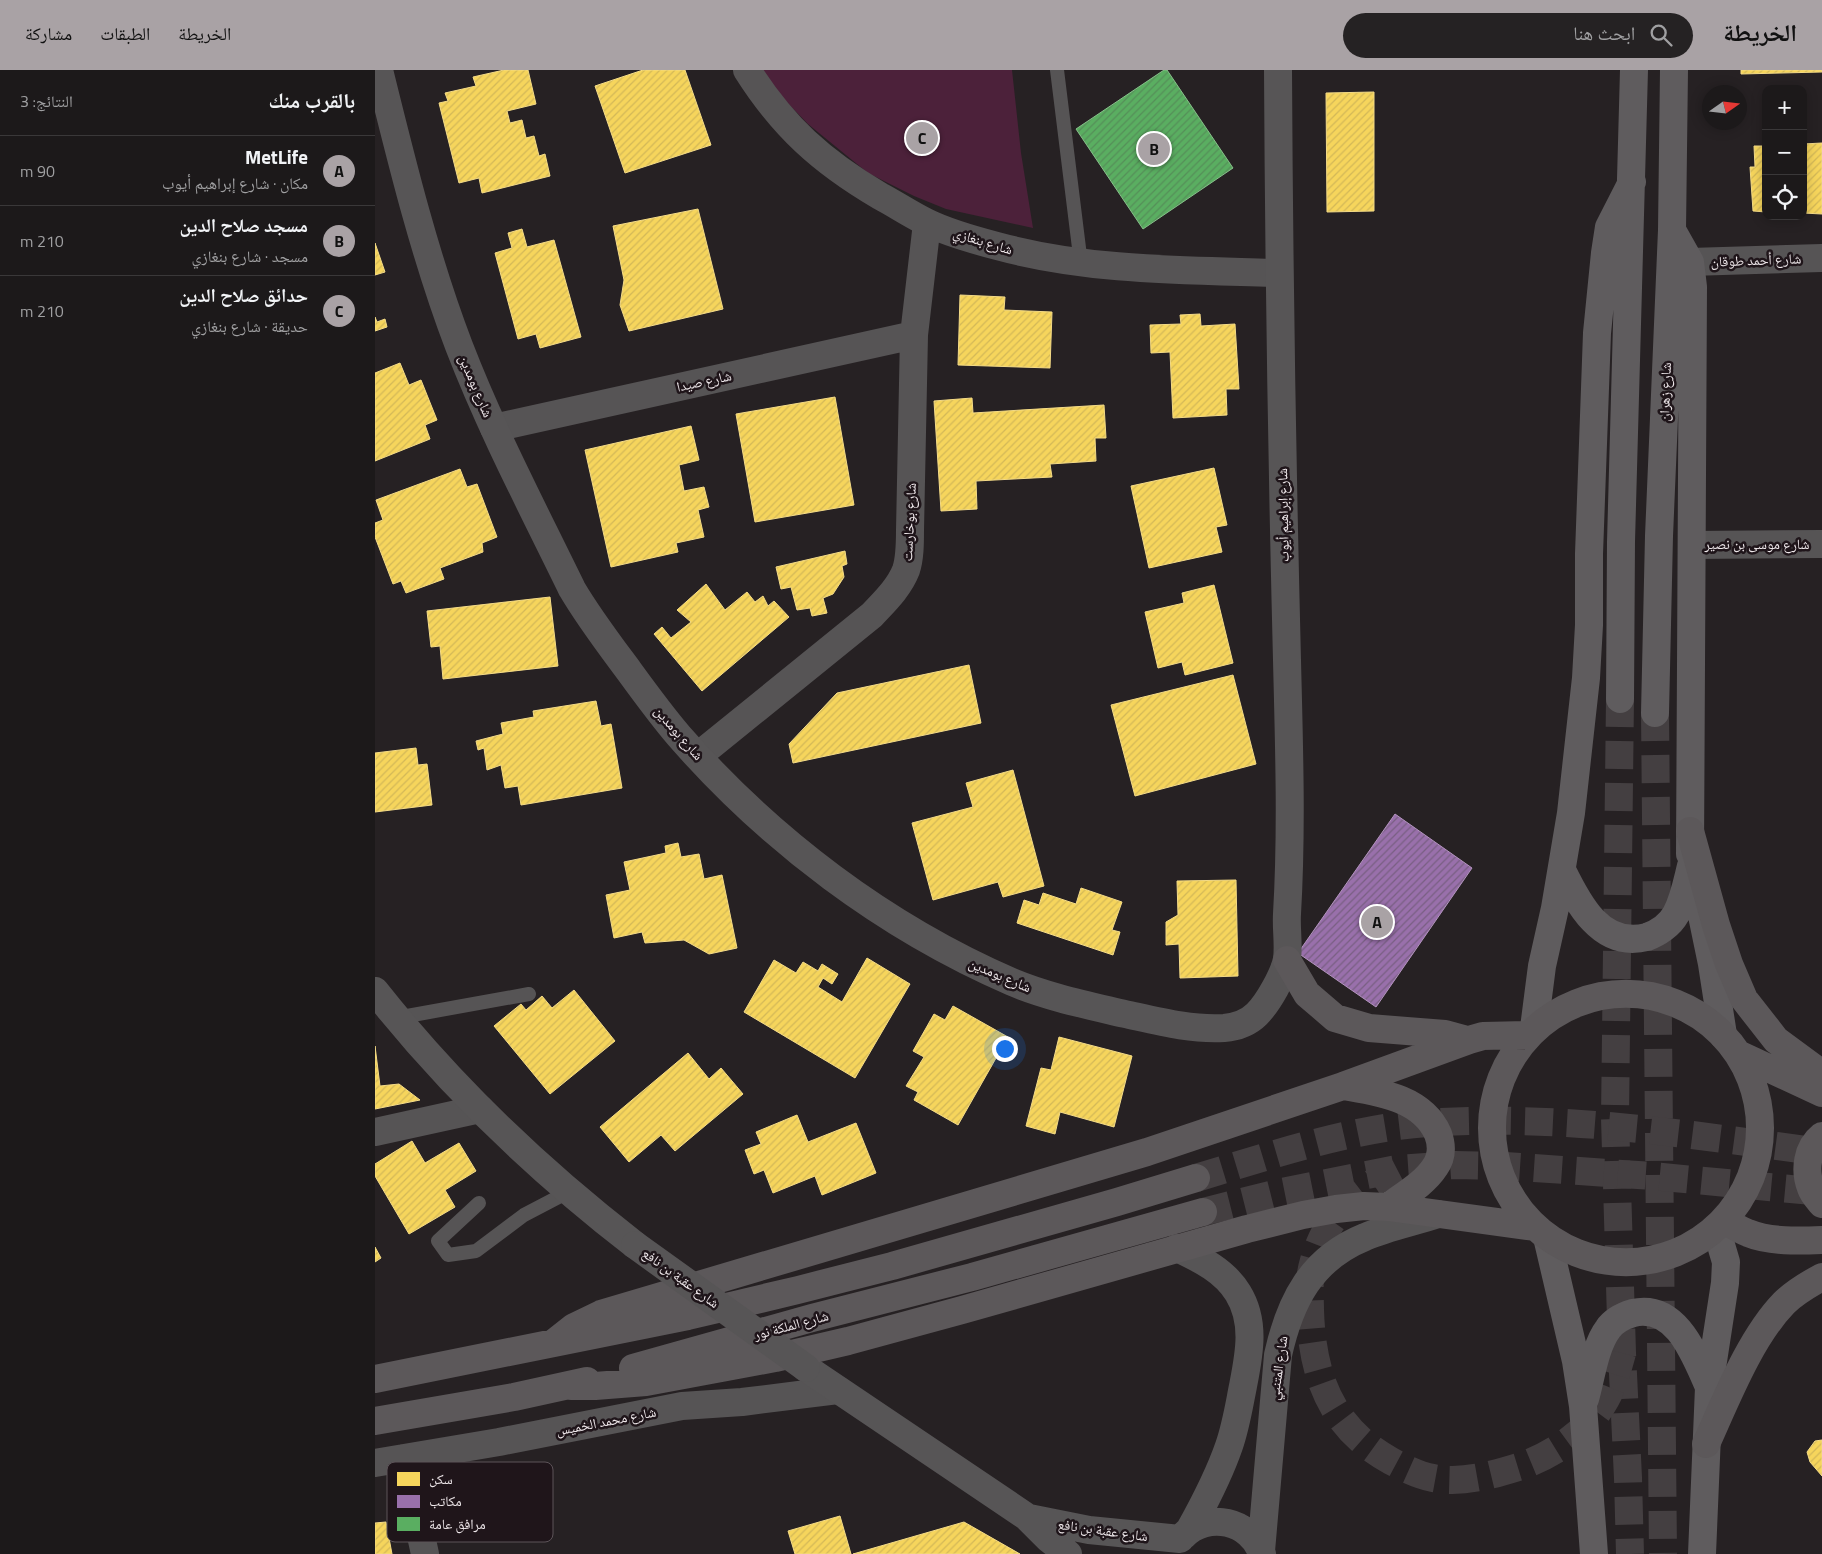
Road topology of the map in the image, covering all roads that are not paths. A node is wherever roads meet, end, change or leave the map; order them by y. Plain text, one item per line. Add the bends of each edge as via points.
1 (379, 70) edge
2 (747, 70) edge
3 (1057, 70) edge
4 (1278, 70) edge
5 (1635, 70) edge
6 (1674, 70) edge
7 (1632, 182) junction
8 (927, 223) junction
9 (1672, 230) junction
10 (1822, 258) edge
11 (1690, 262) junction
12 (1081, 264) junction
13 (1279, 273) junction
14 (914, 335) junction
15 (494, 428) junction
16 (1822, 544) edge
17 (1692, 545) junction
18 (1620, 700) tunnel mouth
19 (1655, 713) tunnel mouth
20 (698, 756) junction
21 (1690, 831) junction
22 (1691, 866) junction
23 (1562, 870) junction
24 (1287, 960) junction
25 (375, 991) edge
26 (529, 994) dead end
27 (396, 1018) junction
28 (1531, 1031) junction
29 (1469, 1040) junction
30 (1731, 1045) junction
31 (1822, 1074) edge
32 (1343, 1086) junction
33 (1822, 1093) edge
34 (480, 1109) junction
35 (375, 1132) edge
36 (1822, 1136) edge
37 (1195, 1178) tunnel mouth
38 (568, 1192) junction
39 (479, 1203) dead end
40 (1822, 1204) edge
41 (1388, 1206) junction
42 (1203, 1212) tunnel mouth
43 (1438, 1214) junction
44 (1720, 1224) junction
45 (1541, 1232) junction
46 (1822, 1240) edge
47 (1177, 1248) junction
48 (1822, 1277) edge
49 (555, 1342) junction
50 (375, 1379) edge
51 (571, 1386) junction
52 (1709, 1387) junction
53 (838, 1390) junction
54 (1583, 1406) junction
55 (375, 1421) edge
56 (1706, 1444) junction
57 (404, 1458) junction
58 (405, 1462) edge
59 (375, 1463) edge
60 (1027, 1517) junction
61 (1181, 1541) edge
62 (1262, 1553) edge
63 (1069, 1554) edge
64 (1594, 1554) edge
65 (1702, 1554) edge

1 - 15 street, شارع بومدين via 433,268 459,346
2 - 8 street, شارع بنغازي via 789,127 820,155 853,180
3 - 12 lane
4 - 13 street, شارع إبراهيم أيوب
5 - 7 main road
6 - 9 main road, شارع زهران
7 - 18 main road via 1621,542
7 - 23 main road via 1609,227 1605,253 1597,333 1586,678
8 - 12 street, شارع بنغازي via 1029,255
8 - 14 street, شارع بوخارست
9 - 11 main road
9 - 19 main road, شارع زهران
10 - 11 street, شارع أحمد طوقان
11 - 17 main road via 1693,287
12 - 13 street, شارع بنغازي
13 - 24 street, شارع إبراهيم أيوب via 1290,788
14 - 15 street, شارع صيدا
14 - 20 street, شارع بوخارست via 910,530 906,570 893,592 872,615
15 - 20 street, شارع بومدين via 583,608 655,706
16 - 17 street, شارع موسى بن نصير
17 - 21 main road
20 - 24 street, شارع بومدين via 771,828 857,895 930,941 1019,985 1067,1001 1151,1020 1223,1028 1241,1024 1256,1015 1269,998
21 - 22 main road
21 - 31 highway via 1716,925 1744,999 1776,1040
22 - 23 main road via 1675,916 1655,934 1639,939 1613,934 1589,917 1579,905
22 - 30 main road
23 - 28 main road
24 - 29 highway via 1307,994 1335,1018 1369,1028 1445,1034
25 - 27 street, شارع عقبة بن نافع
26 - 27 lane
27 - 34 street, شارع عقبة بن نافع
28 - 29 highway
28 - 30 highway via 1569,1005 1609,994 1651,995 1690,1009
28 - 45 highway via 1504,1070 1493,1111 1493,1153 1508,1194
29 - 32 highway
30 - 33 highway
30 - 44 highway via 1754,1086 1760,1122 1757,1158 1745,1191
32 - 41 highway via 1380,1093 1413,1106 1434,1125 1440,1139 1437,1165 1426,1179
32 - 49 highway via 1147,1152 601,1314 574,1327
34 - 35 street
34 - 38 street, شارع عقبة بن نافع
36 - 40 highway via 1809,1154 1807,1170 1811,1189
37 - 49 highway via 817,1285 688,1316
38 - 39 lane via 524,1215 476,1251 448,1255 438,1241
38 - 53 street, شارع عقبة بن نافع, bridge via 635,1245
41 - 43 highway
41 - 47 highway via 1363,1206 1303,1215
42 - 51 highway, شارع الملكة نور
43 - 45 highway
43 - 62 street, شارع المتنبي via 1365,1236 1333,1254 1316,1270 1292,1308 1284,1326 1278,1355
44 - 45 highway via 1678,1252 1634,1263 1588,1258
44 - 46 highway via 1763,1237
44 - 52 main road via 1725,1276
45 - 54 main road via 1574,1353
47 - 51 highway via 953,1313 775,1358 646,1382
47 - 61 street via 1209,1264 1227,1279 1239,1293 1250,1330 1250,1352 1230,1444 1207,1498
48 - 56 highway via 1784,1303 1769,1322 1737,1376
49 - 50 highway
51 - 55 highway, شارع الملكة نور
52 - 54 main road via 1687,1340 1674,1325 1662,1316 1637,1312 1623,1316 1607,1330
52 - 56 main road
53 - 57 street, شارع محمد الخميس via 682,1406
53 - 60 street, شارع عقبة بن نافع
54 - 64 main road
56 - 65 main road
57 - 58 street
57 - 59 street, شارع محمد الخميس
60 - 61 street, شارع عقبة بن نافع via 1089,1530
60 - 63 street, شارع عقبة بن نافع
61 - 62 street via 1205,1522 1219,1521 1245,1530

